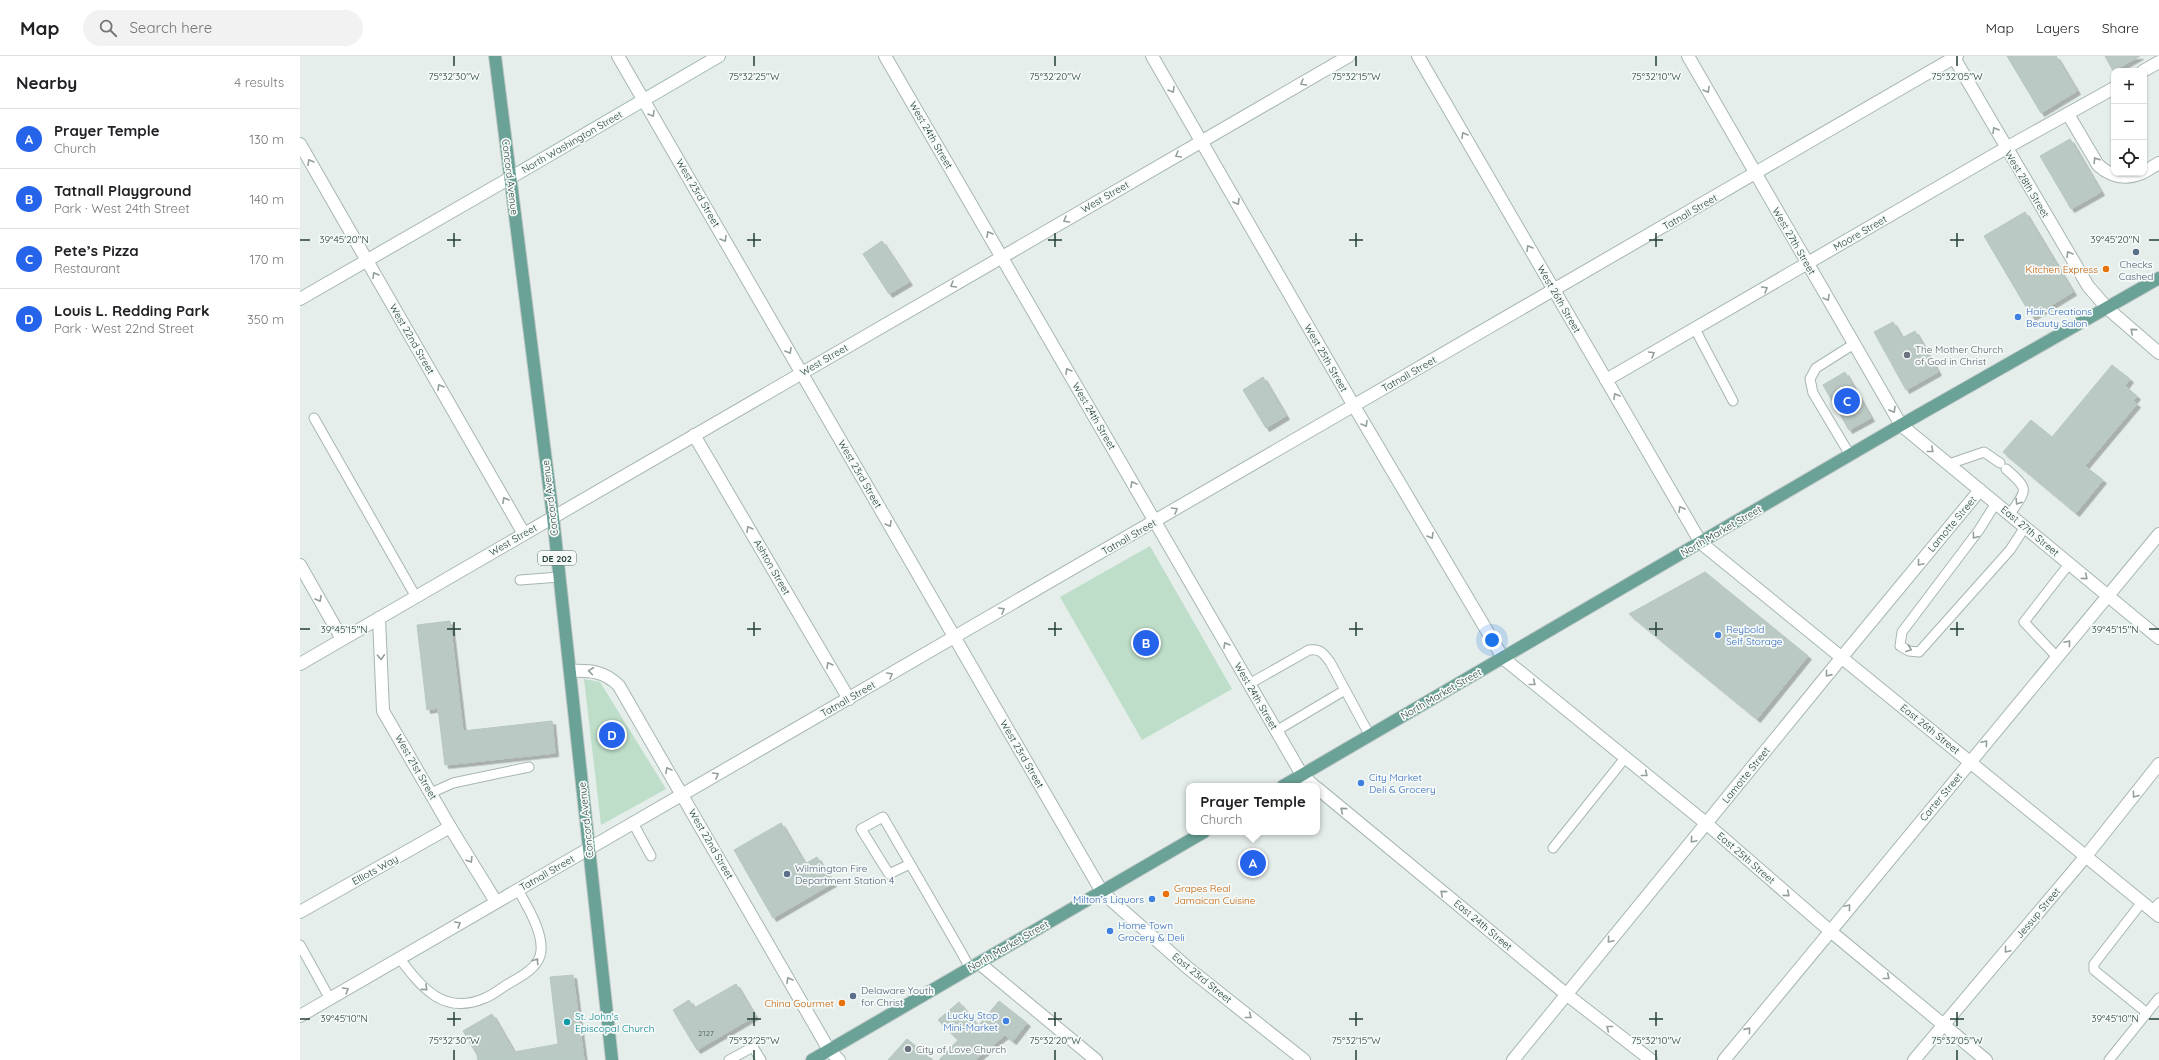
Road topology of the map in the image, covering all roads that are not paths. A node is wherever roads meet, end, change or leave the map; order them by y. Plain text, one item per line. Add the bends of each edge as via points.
1 (495, 56) edge
2 (618, 56) edge
3 (720, 56) edge
4 (885, 56) edge
5 (1152, 56) edge
6 (1349, 56) edge
7 (1418, 56) edge
8 (1688, 56) edge
9 (1954, 57) edge
10 (2159, 62) edge
11 (2147, 69) edge
12 (2111, 90) edge
13 (644, 100) junction
14 (2068, 114) junction
15 (1201, 141) junction
16 (300, 144) edge
17 (2006, 148) junction
18 (2159, 163) edge
19 (2147, 170) edge
20 (1756, 174) junction
21 (2111, 175) edge
22 (2113, 176) edge
23 (2125, 176) edge
24 (510, 178) junction
25 (1002, 257) junction
26 (367, 260) junction
27 (1808, 264) junction
28 (2158, 281) edge
29 (1554, 290) junction
30 (300, 299) edge
31 (2107, 308) junction
32 (1695, 329) junction
33 (1854, 344) junction
34 (2159, 353) edge
35 (802, 373) junction
36 (1606, 380) junction
37 (1733, 401) dead end
38 (1354, 406) junction
39 (314, 418) dead end
40 (1901, 425) junction
41 (694, 435) junction
42 (1850, 455) junction
43 (1949, 464) junction
44 (1980, 490) junction
45 (1996, 503) junction
46 (2010, 514) junction
47 (553, 517) junction
48 (1155, 522) junction
49 (2025, 527) junction
50 (524, 534) junction
51 (2159, 534) edge
52 (1701, 543) junction
53 (2069, 564) junction
54 (300, 565) edge
55 (559, 577) junction
56 (520, 580) dead end
57 (416, 596) junction
58 (2107, 596) junction
59 (379, 618) junction
60 (955, 637) junction
61 (2159, 638) edge
62 (342, 639) junction
63 (1842, 656) junction
64 (2057, 657) junction
65 (1503, 658) junction
66 (300, 664) edge
67 (570, 671) junction
68 (1249, 684) junction
69 (1345, 690) junction
70 (849, 699) junction
71 (1276, 731) junction
72 (1370, 736) junction
73 (1625, 758) junction
74 (1970, 762) junction
75 (2159, 764) edge
76 (530, 767) dead end
77 (1302, 775) junction
78 (1289, 783) edge
79 (1311, 783) edge
80 (1320, 790) edge
81 (431, 793) junction
82 (683, 795) junction
83 (633, 823) junction
84 (1707, 824) junction
85 (450, 827) junction
86 (1199, 835) edge
87 (1553, 848) dead end
88 (589, 849) junction
89 (651, 856) dead end
90 (2086, 856) junction
91 (910, 864) junction
92 (518, 890) junction
93 (1102, 892) junction
94 (496, 902) junction
95 (2142, 902) junction
96 (2157, 910) edge
97 (300, 912) edge
98 (1829, 930) junction
99 (300, 945) edge
100 (400, 959) junction
101 (974, 966) junction
102 (1566, 994) junction
103 (2159, 998) edge
104 (330, 999) junction
105 (2147, 1013) junction
106 (300, 1016) edge
107 (1945, 1024) junction
108 (829, 1050) junction
109 (612, 1060) edge
110 (729, 1060) edge
111 (761, 1060) edge
112 (812, 1060) edge
113 (840, 1060) edge
114 (1096, 1060) edge
115 (1304, 1060) edge
116 (1513, 1060) edge
117 (1651, 1060) edge
118 (1724, 1060) edge
119 (1914, 1060) edge
120 (1986, 1060) edge
121 (2109, 1060) edge

1 - 24 main road, Concord Avenue / DE 202
2 - 13 street, West 23rd Street
3 - 13 street, North Washington Street
25 -> 4 street, West 24th Street
5 -> 15 street, West 25th Street
6 -> 15 street, West Street
29 -> 7 street, West 26th Street
8 -> 20 street, West 27th Street
17 -> 9 street, West 28th Street
9 - 20 street, Tatnall Street
10 - 11 street
12 - 14 street, Moore Street
13 - 24 street, North Washington Street
13 -> 35 street, West 23rd Street
14 - 17 street, Moore Street
21 -> 14 street via 2098,165
15 -> 25 street, West Street
15 -> 38 street, West 25th Street
26 -> 16 street, West 22nd Street
17 - 27 street, Moore Street
31 -> 17 street, West 28th Street via 2088,286
18 - 19 street
20 - 27 street, West 27th Street
20 - 29 street, Tatnall Street
23 -> 22 street
24 - 26 street, North Washington Street
24 - 47 main road, Concord Avenue / DE 202
25 -> 35 street, West Street
48 -> 25 street, West 24th Street
26 - 30 street, North Washington Street
50 -> 26 street, West 22nd Street
32 -> 27 street, Moore Street
27 -> 33 street, West 27th Street
28 - 31 main road, North Market Street
29 - 36 street, West 26th Street
29 - 38 street, Tatnall Street
34 -> 31 street, West 28th Street
31 - 40 main road, North Market Street
36 -> 32 street, Moore Street
32 - 37 lane
33 -> 40 street, West 27th Street
33 - 42 lane via 1816,368 1810,379 1813,393
35 - 41 street, West Street
35 -> 60 street, West 23rd Street
52 -> 36 street, West 26th Street
48 -> 38 street, Tatnall Street
38 -> 65 street, West 25th Street
39 - 57 lane
40 - 42 main road, North Market Street
40 -> 43 street, East 27th Street
41 - 47 street, West Street
70 -> 41 street, Ashton Street
42 - 52 main road, North Market Street
43 - 44 street, East 27th Street
43 -> 46 lane via 1984,452 2003,466 2022,483 2024,488
44 - 45 street, East 27th Street
44 -> 63 street, Lamotte Street
45 - 46 street, East 27th Street
45 -> 49 lane via 1979,530 1902,632 1900,646 1909,651 1919,652 2010,550
46 - 49 street, East 27th Street
47 - 50 street, West Street
47 - 55 main road, Concord Avenue / DE 202
60 -> 48 street, Tatnall Street
68 -> 48 street, West 24th Street
49 - 53 street, East 27th Street
50 - 57 street, West Street
51 - 58 street, Carter Street
52 - 63 street, East 26th Street
52 - 65 main road, North Market Street
53 -> 58 street, East 27th Street
53 - 64 lane via 2024,622
54 -> 62 street
55 - 56 lane
55 - 67 main road, Concord Avenue / DE 202
57 - 59 street, West Street
58 - 61 street, East 27th Street
64 -> 58 street, Carter Street
59 - 62 street, West Street
59 -> 81 street, West 21st Street via 383,711
70 -> 60 street, Tatnall Street
60 - 93 street, West 23rd Street
62 - 66 street, West Street
63 - 74 street, East 26th Street
63 -> 84 street, Lamotte Street
74 -> 64 street, Carter Street
65 - 72 main road, North Market Street
65 -> 73 street, East 25th Street
82 -> 67 street, West 22nd Street via 619,686 604,674
67 - 88 main road, Concord Avenue / DE 202
68 - 69 lane via 1309,650 1316,649 1324,653
68 - 71 street, West 24th Street
69 - 71 lane
69 - 72 lane
82 -> 70 street, Tatnall Street
71 - 77 street, West 24th Street
72 - 77 main road, North Market Street
73 -> 84 street, East 25th Street
73 - 87 lane
74 - 90 street, East 26th Street
98 -> 74 street, Carter Street
75 -> 90 street, Jessup Street
76 - 81 lane via 454,783
77 - 78 main road, North Market Street
77 - 79 street
102 -> 80 street, East 24th Street
81 - 85 street, West 21st Street
82 - 83 street, Tatnall Street
108 -> 82 street, West 22nd Street
83 - 88 street, Tatnall Street
83 - 89 lane
84 -> 98 street, East 25th Street
84 -> 102 street, Lamotte Street
85 -> 94 street, West 21st Street
85 - 97 street, Elliots Way
86 - 93 main road, North Market Street
88 - 92 street, Tatnall Street
88 - 109 main road, Concord Avenue / DE 202
90 - 95 street, East 26th Street
90 -> 107 street, Jessup Street
91 - 91 lane via 883,817 861,829 889,874
91 - 101 lane
92 - 94 street, Tatnall Street
100 -> 92 lane via 416,980 439,1000 463,1004 485,998 529,971 540,955 539,936 533,916
93 - 101 main road, North Market Street
93 -> 115 street, East 23rd Street via 1188,968
100 -> 94 street, Tatnall Street
95 - 96 street, East 26th Street
95 - 105 lane via 2094,964 2094,970
98 -> 107 street, East 25th Street
118 -> 98 street, Carter Street
99 - 104 lane
104 -> 100 street, Tatnall Street
101 - 108 main road, North Market Street
101 - 114 street
102 - 116 street, Lamotte Street
117 -> 102 street, East 24th Street
103 - 105 lane
104 - 106 street, Tatnall Street
105 - 121 lane
107 - 119 street, Jessup Street
107 - 120 street, East 25th Street
108 - 112 main road, North Market Street
108 - 113 street, West 22nd Street
110 - 111 lane via 753,1047

